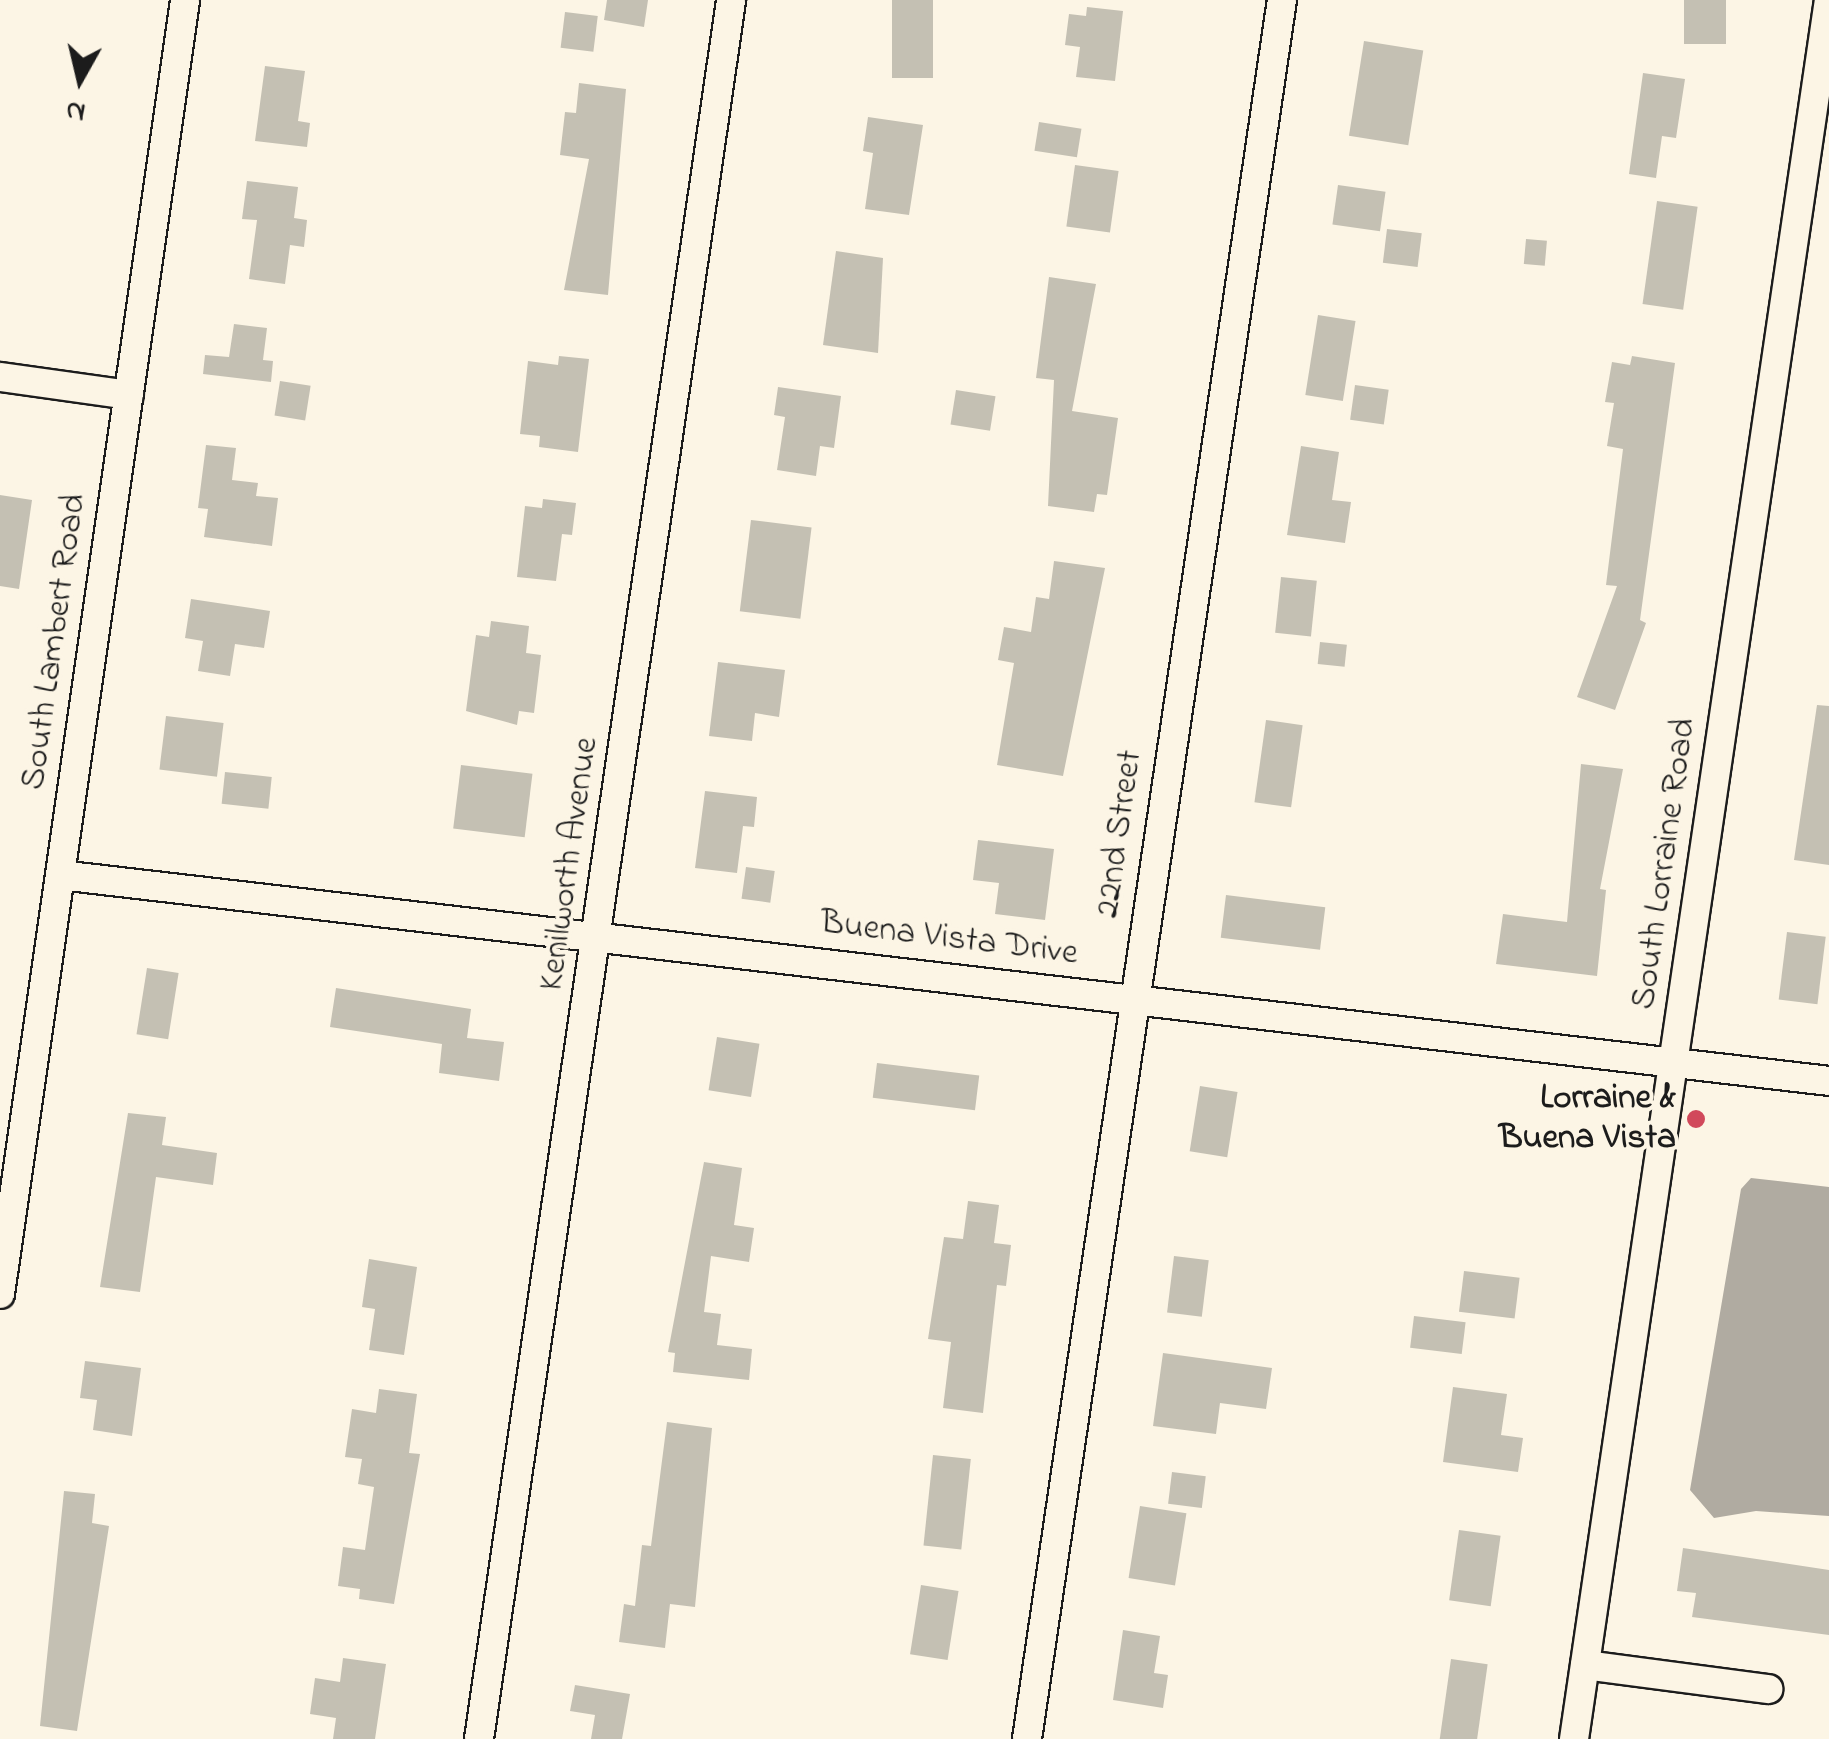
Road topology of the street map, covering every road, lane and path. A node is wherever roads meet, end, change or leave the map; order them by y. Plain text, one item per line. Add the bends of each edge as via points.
1 (185, 0) edge
2 (731, 0) edge
3 (1282, 0) edge
4 (1829, 0) edge
5 (0, 376) edge
6 (129, 395) junction
7 (60, 875) junction
8 (598, 932) junction
9 (1134, 1000) junction
10 (1674, 1064) junction
11 (1829, 1080) edge
12 (1, 1285) edge
13 (1585, 1666) junction
14 (1768, 1689) dead end
15 (480, 1739) edge
16 (1026, 1739) edge
17 (1574, 1739) edge

1 - 6 street, South Lambert Road
2 - 8 street, Kenilworth Avenue
3 - 9 street, 22nd Street
4 - 10 street, South Lorraine Road
5 - 6 street
6 - 7 street, South Lambert Road
7 - 8 street, Buena Vista Drive
7 - 12 street, South Lambert Road
8 - 9 street, Buena Vista Drive
8 - 15 street, Kenilworth Avenue
9 - 10 street, Buena Vista Drive
9 - 16 street, 22nd Street
10 - 11 street, Buena Vista Drive
10 - 13 street, South Lorraine Road
13 - 14 street
13 - 17 street, South Lorraine Road

